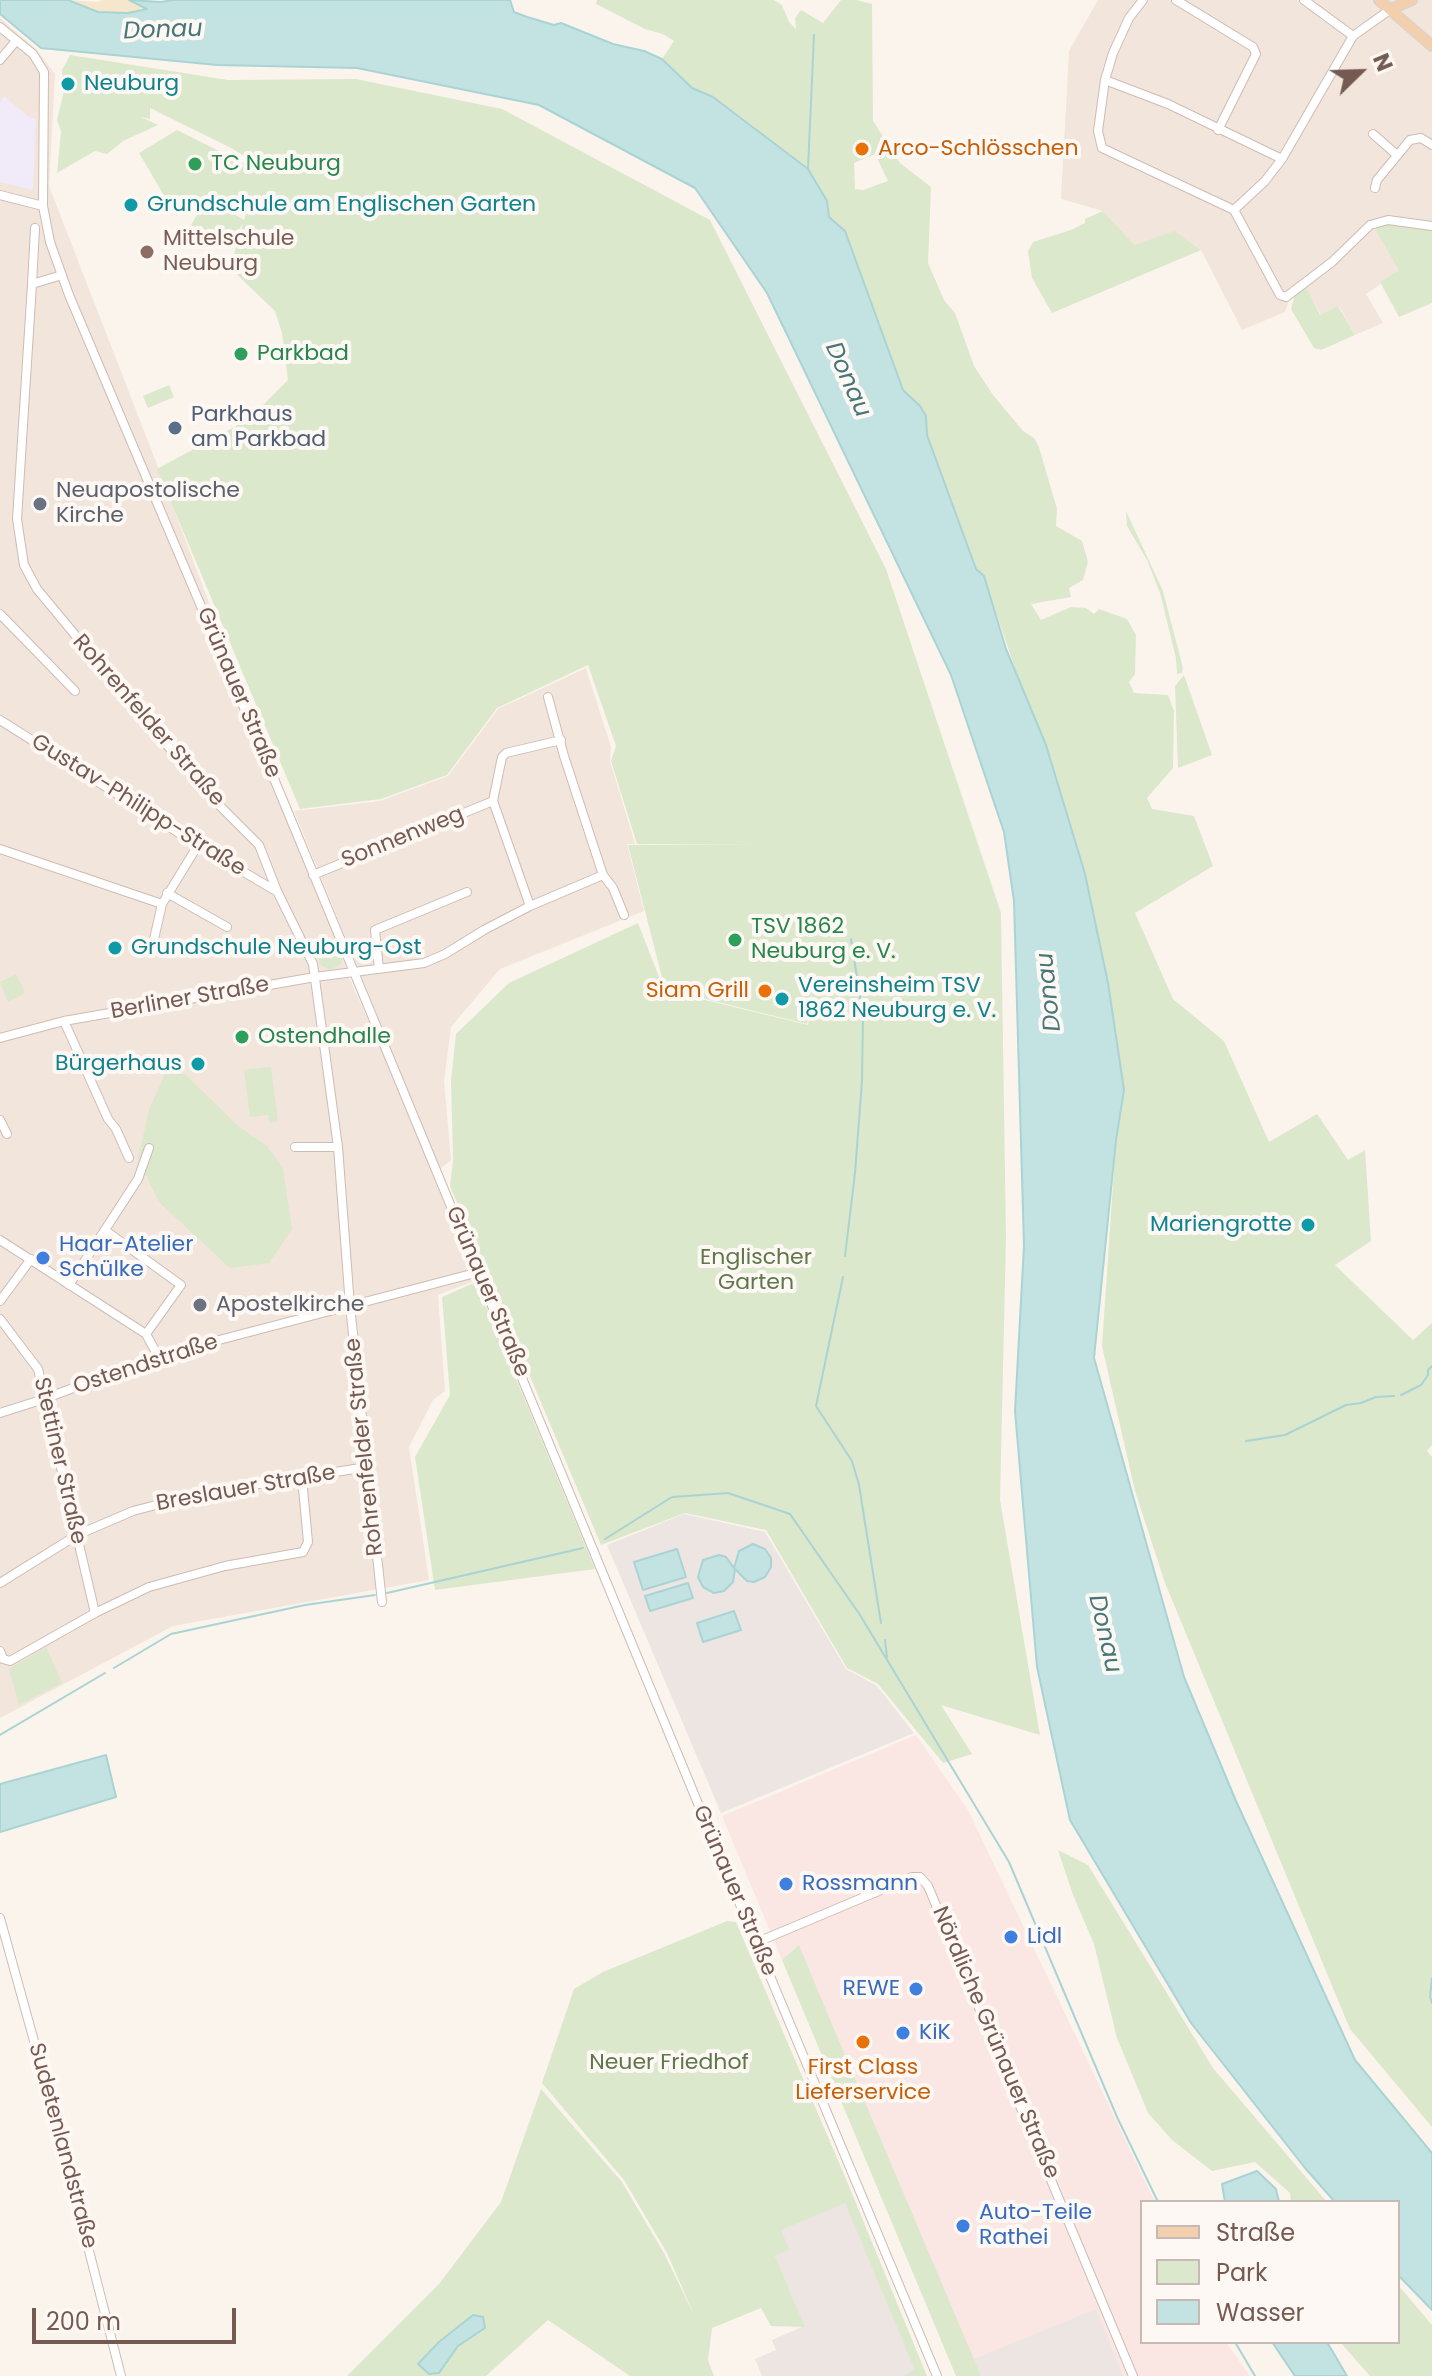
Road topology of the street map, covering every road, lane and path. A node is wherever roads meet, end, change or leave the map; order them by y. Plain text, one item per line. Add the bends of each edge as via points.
1 (1143, 0) edge
2 (1176, 0) edge
3 (1304, 0) edge
4 (1379, 0) edge
5 (1412, 0) edge
6 (1391, 9) junction
7 (0, 27) edge
8 (1353, 36) junction
9 (16, 41) junction
10 (1432, 46) edge
11 (0, 60) edge
12 (1105, 80) junction
13 (1218, 130) junction
14 (1373, 134) dead end
15 (1432, 145) edge
16 (1397, 155) junction
17 (1282, 159) junction
18 (1375, 188) dead end
19 (0, 195) edge
20 (43, 206) junction
21 (1234, 210) junction
22 (1432, 226) edge
23 (35, 228) dead end
24 (62, 275) junction
25 (32, 284) junction
26 (0, 614) edge
27 (75, 691) dead end
28 (548, 697) dead end
29 (0, 720) edge
30 (561, 740) junction
31 (493, 801) junction
32 (198, 845) junction
33 (0, 849) edge
34 (313, 875) junction
35 (603, 875) junction
36 (277, 891) junction
37 (467, 892) dead end
38 (167, 893) junction
39 (162, 904) junction
40 (530, 906) junction
41 (624, 915) dead end
42 (227, 927) dead end
43 (152, 948) dead end
44 (379, 969) junction
45 (354, 974) junction
46 (315, 977) junction
47 (64, 1021) junction
48 (0, 1038) edge
49 (0, 1120) edge
50 (7, 1134) dead end
51 (295, 1147) dead end
52 (338, 1147) junction
53 (149, 1148) dead end
54 (129, 1158) dead end
55 (106, 1231) junction
56 (0, 1240) edge
57 (31, 1259) junction
58 (479, 1272) junction
59 (69, 1285) junction
60 (0, 1301) edge
61 (350, 1306) junction
62 (0, 1319) edge
63 (146, 1334) junction
64 (158, 1356) junction
65 (44, 1399) junction
66 (0, 1413) edge
67 (367, 1467) junction
68 (302, 1478) junction
69 (77, 1535) junction
70 (0, 1583) edge
71 (382, 1602) dead end
72 (95, 1613) junction
73 (0, 1651) edge
74 (0, 1918) edge
75 (755, 1943) junction
76 (121, 2376) edge
77 (937, 2376) edge
78 (1133, 2376) edge

1 - 12 street via 1129,18
2 - 13 street via 1253,47 1256,54
3 - 8 street
4 - 6 main road
5 - 6 main road
6 - 8 street
6 - 10 main road
7 - 9 street, Grünauer Straße
8 - 17 street
9 - 11 street
9 - 20 street, Grünauer Straße via 44,72
12 - 13 street
12 - 21 street via 1098,131 1102,148
13 - 17 street
14 - 16 street
15 - 16 street via 1416,137
16 - 18 street
17 - 21 street
19 - 20 street
20 - 24 street, Grünauer Straße
21 - 22 street via 1280,295 1286,297 1370,225 1388,220
23 - 25 street, Rohrenfelder Straße
24 - 25 street
24 - 34 street, Grünauer Straße
25 - 36 street, Rohrenfelder Straße via 17,519 24,565 37,589 127,698 259,845
26 - 27 street
28 - 30 street
29 - 32 street, Gustav-Philipp-Straße
30 - 31 street via 506,753
30 - 35 street
31 - 34 street, Sonnenweg
31 - 40 street
32 - 36 street, Gustav-Philipp-Straße
32 - 38 street
33 - 39 street
34 - 45 street, Grünauer Straße
35 - 40 street, Berliner Straße
35 - 41 street
36 - 46 street, Rohrenfelder Straße
37 - 44 street via 375,930
38 - 39 street
38 - 42 street
39 - 43 street
40 - 44 street, Berliner Straße via 424,963
44 - 45 street, Berliner Straße
45 - 46 street, Berliner Straße
45 - 58 street, Grünauer Straße
46 - 47 street, Berliner Straße
46 - 52 street, Rohrenfelder Straße
47 - 48 street, Berliner Straße
47 - 54 street
49 - 50 street
51 - 52 street
52 - 61 street, Rohrenfelder Straße
53 - 55 street via 138,1179
55 - 59 street
55 - 63 street via 181,1285
56 - 57 street
57 - 59 street
57 - 60 street
58 - 61 street, Ostendstraße
58 - 75 street, Grünauer Straße
59 - 63 street
61 - 64 street, Ostendstraße
61 - 67 street, Rohrenfelder Straße
62 - 65 street, Stettiner Straße via 38,1369
63 - 64 street
64 - 65 street, Ostendstraße
65 - 66 street, Ostendstraße
65 - 69 street, Stettiner Straße
67 - 68 street, Breslauer Straße
67 - 71 street, Rohrenfelder Straße
68 - 69 street, Breslauer Straße via 193,1495 133,1511
68 - 72 street via 308,1542 303,1552 185,1576
69 - 70 street, Breslauer Straße
69 - 72 street, Stettiner Straße
72 - 73 street via 10,1661
74 - 76 street, Sudetenlandstraße
75 - 77 street, Grünauer Straße
75 - 78 street, Nördliche Grünauer Straße via 912,1877 928,1886

